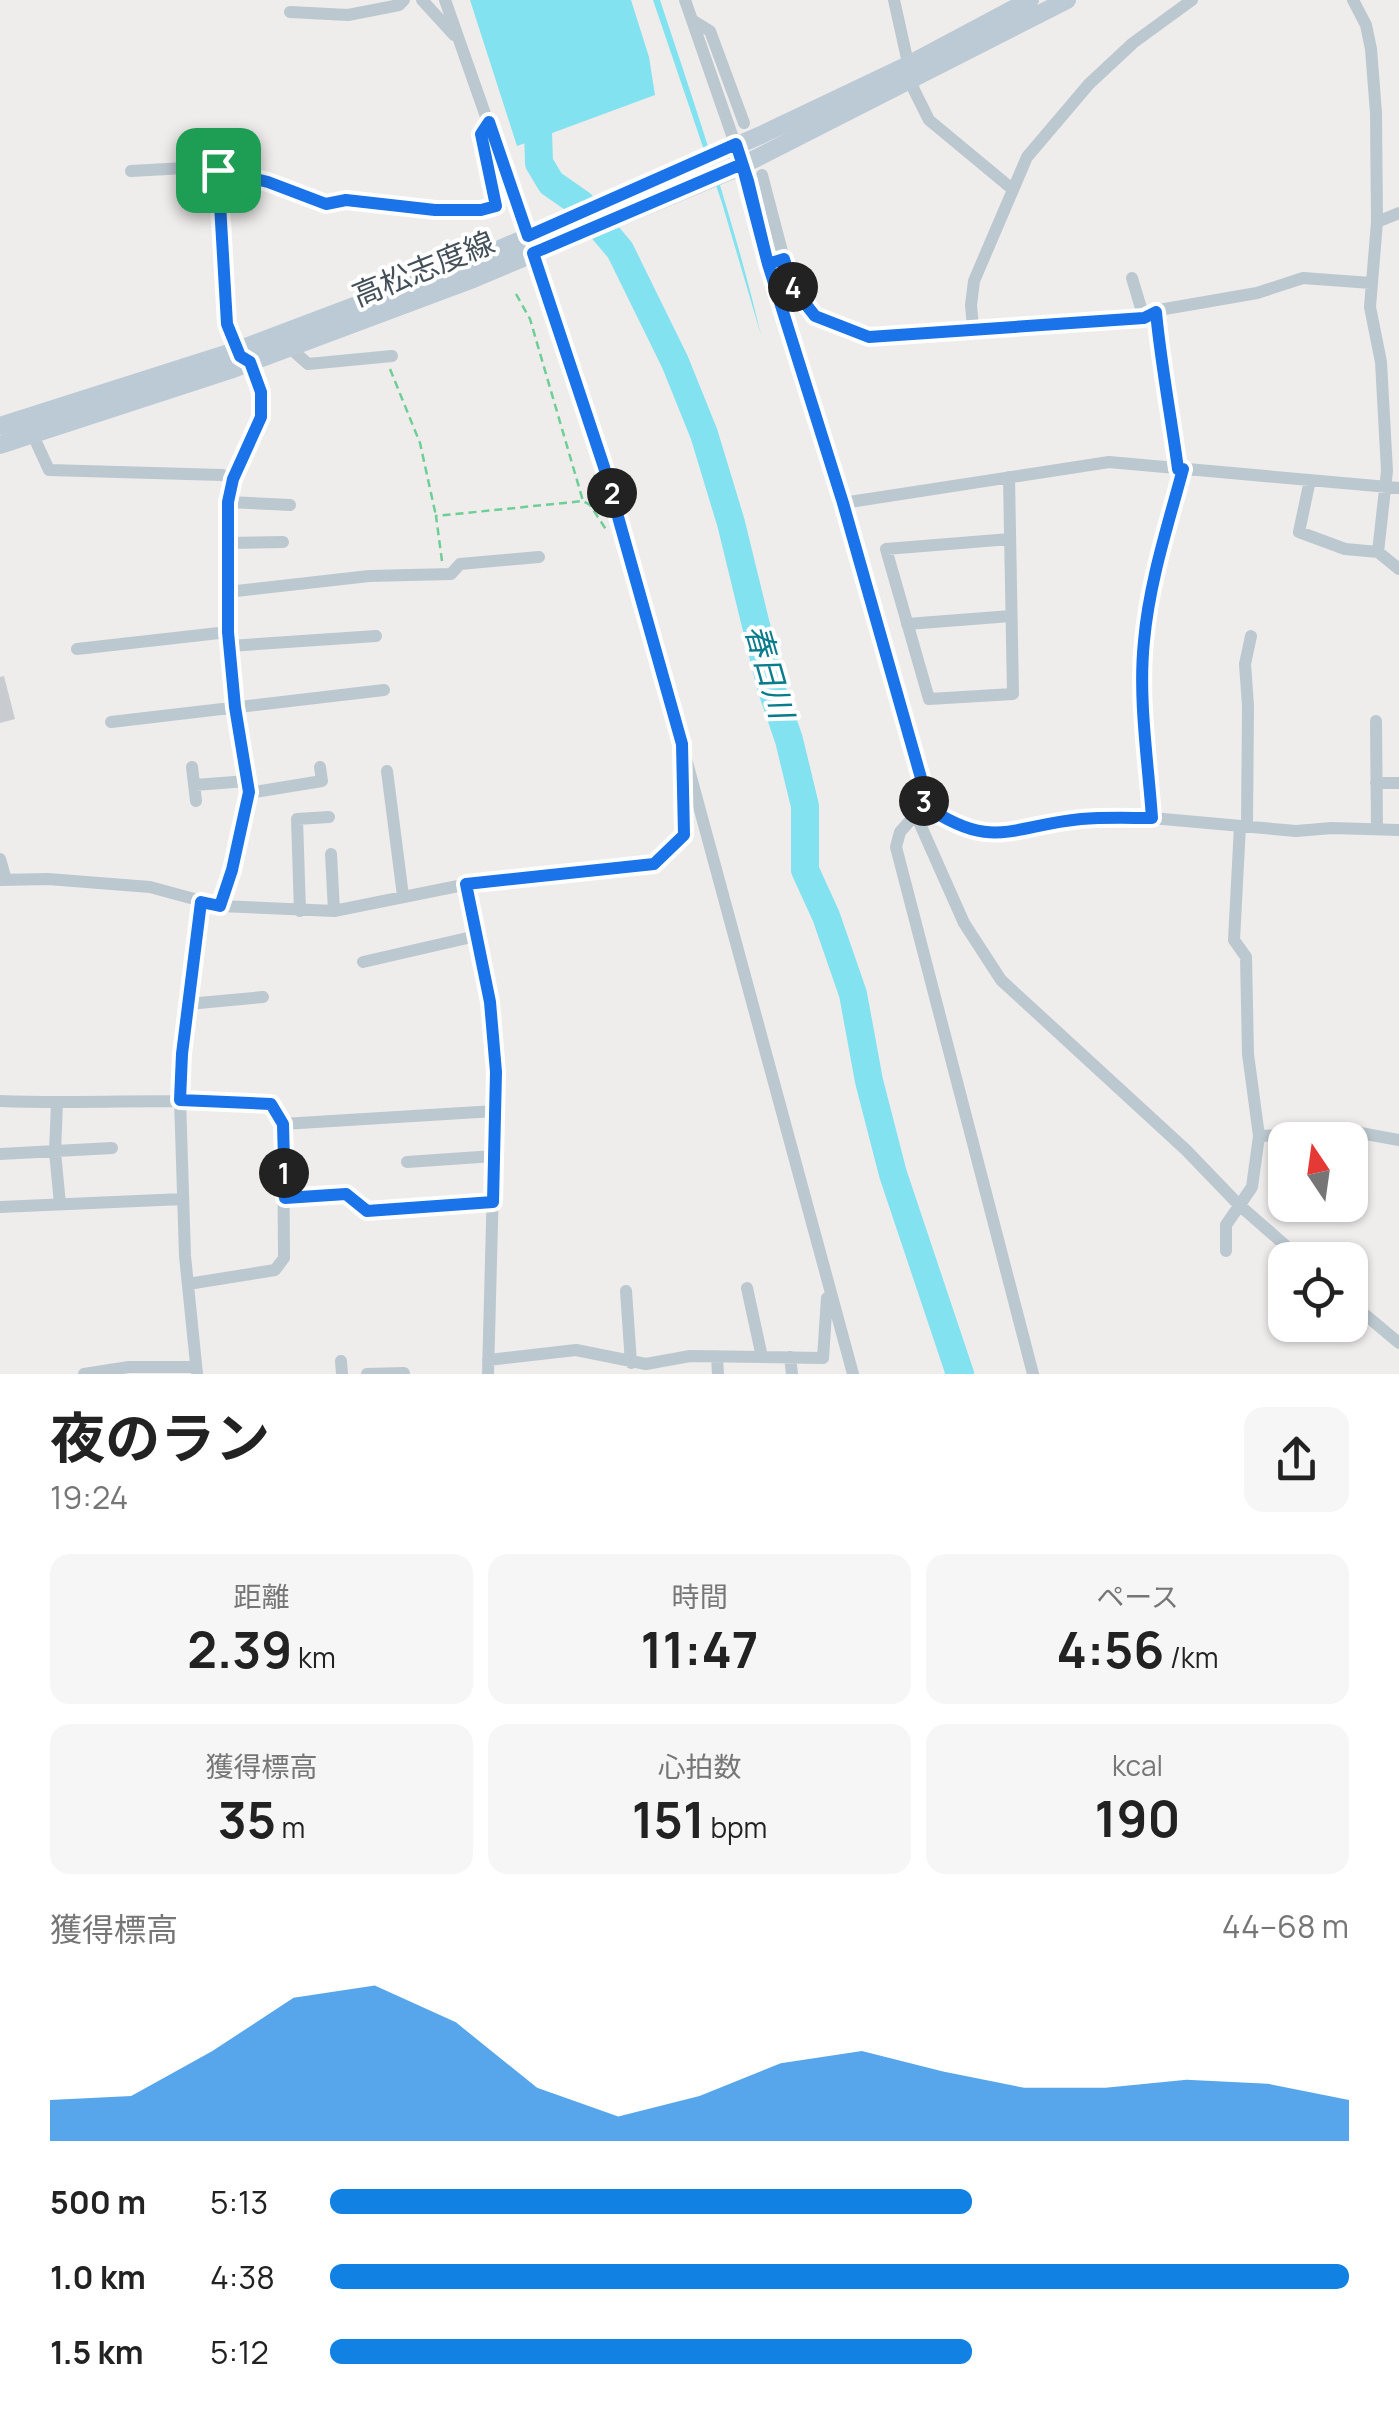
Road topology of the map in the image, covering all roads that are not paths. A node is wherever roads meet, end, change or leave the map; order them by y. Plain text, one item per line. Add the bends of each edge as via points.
1 (404, 0) edge
2 (422, 0) edge
3 (445, 0) edge
4 (686, 0) edge
5 (894, 0) edge
6 (1030, 0) edge
7 (1067, 0) edge
8 (1192, 0) edge
9 (1356, 1) edge
10 (290, 12) dead end
11 (692, 20) junction
12 (460, 43) junction
13 (911, 72) junction
14 (489, 122) junction
15 (744, 123) dead end
16 (731, 147) junction
17 (739, 167) junction
18 (218, 170) junction
19 (131, 171) dead end
20 (762, 175) dead end
21 (1011, 188) junction
22 (1399, 214) edge
23 (1377, 222) junction
24 (535, 242) junction
25 (784, 259) junction
26 (768, 264) junction
27 (1132, 278) dead end
28 (1371, 283) junction
29 (1150, 315) junction
30 (973, 327) junction
31 (290, 348) junction
32 (244, 356) junction
33 (389, 357) road end
34 (0, 426) edge
35 (37, 444) dead end
36 (0, 445) edge
37 (1181, 469) junction
38 (1008, 477) junction
39 (233, 479) junction
40 (1310, 480) junction
41 (1383, 487) junction
42 (1399, 488) edge
43 (228, 502) junction
44 (843, 503) junction
45 (290, 505) dead end
46 (1010, 539) junction
47 (283, 542) dead end
48 (228, 543) junction
49 (1378, 552) junction
50 (539, 557) dead end
51 (1399, 569) edge
52 (227, 592) junction
53 (1012, 616) junction
54 (907, 624) junction
55 (376, 636) dead end
56 (1251, 636) dead end
57 (228, 639) junction
58 (77, 649) dead end
59 (384, 690) dead end
60 (235, 707) junction
61 (1376, 721) dead end
62 (110, 722) dead end
63 (682, 744) junction
64 (192, 767) dead end
65 (320, 767) dead end
66 (387, 771) dead end
67 (1376, 782) junction
68 (1399, 783) edge
69 (195, 785) junction
70 (248, 787) junction
71 (196, 801) dead end
72 (920, 810) junction
73 (328, 817) dead end
74 (1152, 818) junction
75 (1244, 826) junction
76 (1377, 829) junction
77 (1399, 830) edge
78 (331, 854) dead end
79 (0, 859) edge
80 (3, 880) edge
81 (466, 884) junction
82 (403, 896) junction
83 (201, 902) junction
84 (220, 906) junction
85 (300, 911) junction
86 (334, 911) junction
87 (476, 936) junction
88 (363, 962) dead end
89 (264, 996) dead end
90 (188, 1004) junction
91 (180, 1100) junction
92 (0, 1101) edge
93 (57, 1103) junction
94 (495, 1111) junction
95 (283, 1124) junction
96 (1258, 1136) junction
97 (1399, 1140) edge
98 (112, 1148) dead end
99 (55, 1152) junction
100 (0, 1154) edge
101 (494, 1156) junction
102 (407, 1162) dead end
103 (285, 1198) junction
104 (183, 1199) junction
105 (493, 1202) junction
106 (60, 1204) junction
107 (1238, 1204) junction
108 (0, 1207) edge
109 (1281, 1242) edge
110 (1226, 1251) dead end
111 (826, 1278) junction
112 (188, 1284) junction
113 (747, 1288) dead end
114 (626, 1291) dead end
115 (1368, 1317) edge
116 (1399, 1344) edge
117 (717, 1356) junction
118 (762, 1357) junction
119 (790, 1357) junction
120 (631, 1363) junction
121 (488, 1367) edge
122 (197, 1371) edge
123 (404, 1372) edge
124 (84, 1374) edge
125 (367, 1374) edge
126 (718, 1374) edge
127 (792, 1374) edge
128 (853, 1374) edge
129 (1032, 1374) edge

1 - 10 street via 348,15
2 - 12 street
3 - 12 street
4 - 11 street
5 - 13 street
6 - 13 main road, 高松志度線
7 - 13 main road, 高松志度線
8 - 21 street via 1088,84 1027,157
9 - 23 street via 1371,48
11 - 15 street via 710,31
11 - 16 street
12 - 14 street
13 - 16 main road, 高松志度線
13 - 17 main road, 高松志度線
13 - 21 street via 929,120
14 - 18 street via 481,134 496,206 481,210 326,204
14 - 24 street
16 - 17 street
16 - 24 main road, 高松志度線
17 - 24 main road, 高松志度線
17 - 26 street
18 - 19 street
18 - 32 street via 227,324
20 - 25 street
21 - 30 street via 974,282
22 - 23 street
23 - 28 street
24 - 31 main road, 高松志度線
24 - 32 main road, 高松志度線
24 - 63 street
25 - 26 street
25 - 30 street via 793,288 815,316 869,337
26 - 44 street
27 - 29 street
28 - 29 street via 1303,278
28 - 41 street via 1381,362
29 - 30 street
29 - 37 street
31 - 32 main road, 高松志度線
31 - 33 street via 308,364
32 - 34 main road, 高松志度線
32 - 36 main road, 高松志度線
32 - 39 street via 261,392 261,417
35 - 39 street via 49,470
37 - 38 street via 1109,462
37 - 40 street
37 - 74 street via 1144,642
38 - 44 street
38 - 46 street
39 - 43 street
40 - 41 street
40 - 49 street via 1300,532 1345,549
41 - 42 street
41 - 49 street
43 - 45 street
43 - 48 street
44 - 72 street via 923,785
46 - 53 street
46 - 54 street via 886,549
47 - 48 street
48 - 52 street
49 - 51 street
50 - 52 street via 460,564 451,574
52 - 57 street
53 - 54 street
53 - 54 street via 1013,694 929,699
55 - 57 street
56 - 75 street
57 - 58 street
57 - 60 street
59 - 60 street
60 - 62 street
60 - 70 street
61 - 67 street
63 - 81 street via 684,835 654,864
63 - 111 street
64 - 69 street
65 - 70 street via 322,781
66 - 82 street via 387,826
67 - 68 street
67 - 76 street
69 - 70 street
69 - 71 street
70 - 84 street
72 - 74 street via 1003,834 1080,819
72 - 107 street via 964,923 1000,980
72 - 129 street via 896,847
73 - 85 street via 297,819
74 - 75 street
75 - 76 street
75 - 96 street via 1234,940 1246,957
76 - 77 street
78 - 86 street
79 - 80 street
80 - 83 street via 150,887
81 - 82 street
81 - 87 street
82 - 86 street
83 - 84 street
83 - 90 street
84 - 85 street
85 - 86 street
87 - 88 street
87 - 94 street via 490,1002
89 - 90 street
90 - 91 street
91 - 93 street
91 - 95 street via 271,1104
91 - 104 street
92 - 93 street
93 - 99 street
94 - 95 street
94 - 101 street
95 - 103 street
96 - 97 street via 1355,1132
96 - 107 street via 1252,1187
98 - 99 street
99 - 100 street
99 - 106 street
101 - 102 street
101 - 105 street
103 - 105 street via 346,1194 367,1211
103 - 112 street via 280,1267
104 - 106 street
104 - 112 street
105 - 121 street
106 - 108 street
107 - 109 street
107 - 110 street via 1226,1224
111 - 119 street via 823,1358
111 - 128 street
112 - 122 street
113 - 118 street
114 - 120 street
115 - 116 street
117 - 118 street
117 - 120 street
117 - 126 street
118 - 119 street
119 - 127 street
120 - 121 street via 576,1350
122 - 124 street via 128,1367
123 - 125 street

